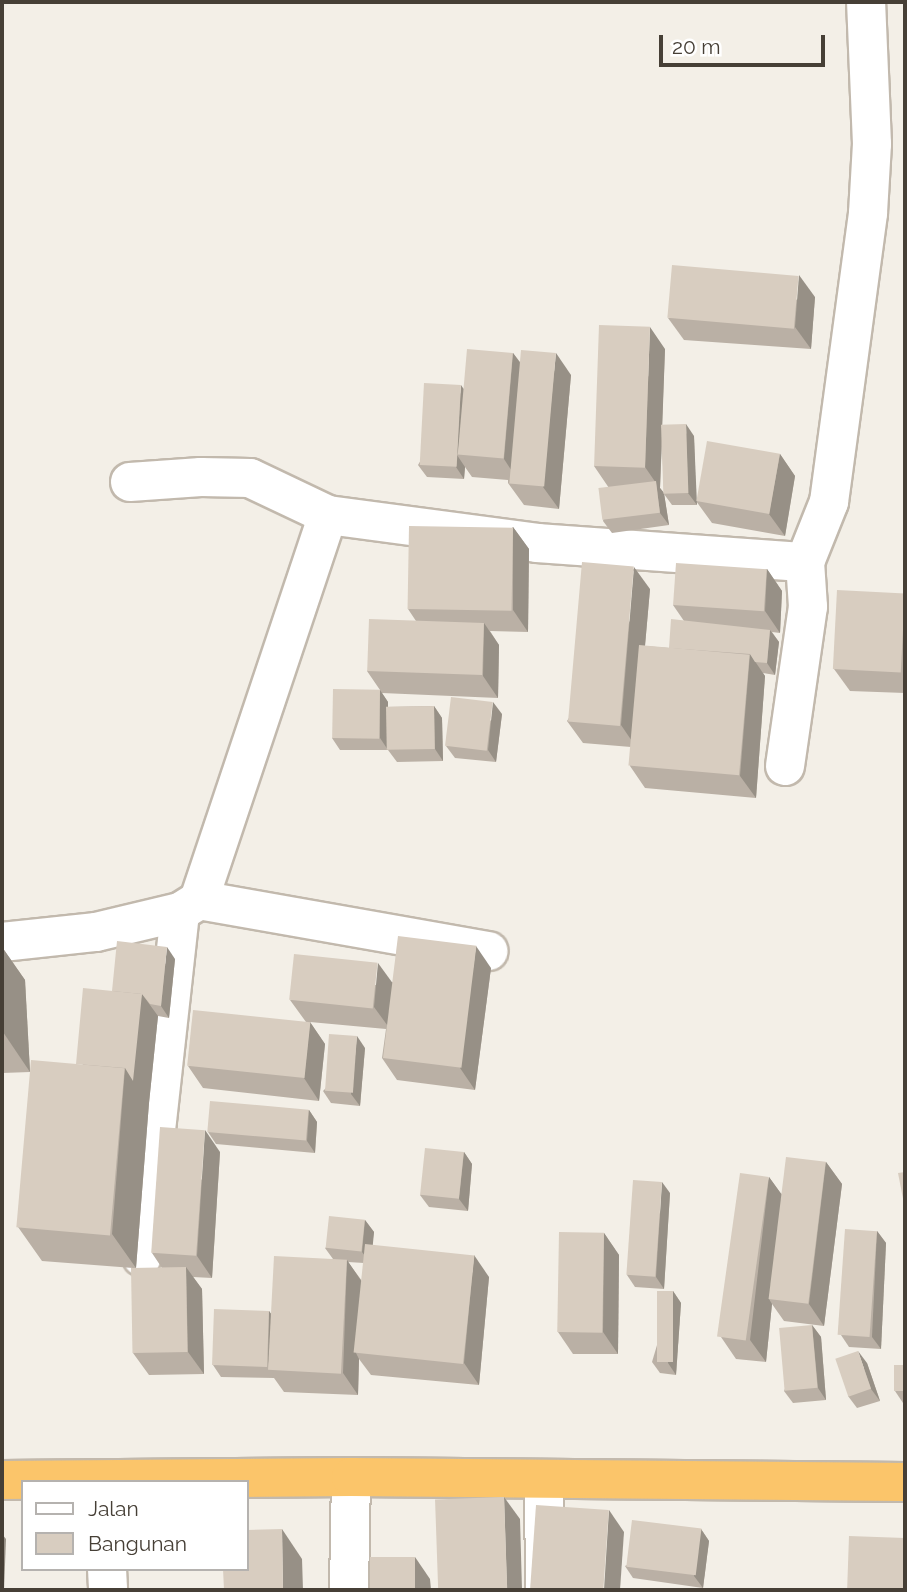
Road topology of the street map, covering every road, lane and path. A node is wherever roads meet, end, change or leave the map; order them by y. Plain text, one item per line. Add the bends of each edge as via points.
1 (866, 2) edge
2 (130, 482) dead end
3 (328, 515) junction
4 (805, 562) junction
5 (785, 766) dead end
6 (190, 906) junction
7 (2, 942) edge
8 (489, 951) dead end
9 (142, 1257) dead end
10 (351, 1477) junction
11 (544, 1479) junction
12 (2, 1480) edge
13 (104, 1480) edge
14 (905, 1482) edge
15 (107, 1571) edge
16 (108, 1590) edge
17 (348, 1590) edge
18 (545, 1590) edge

1 - 4 street via 872,144 868,214 829,502
2 - 3 street via 250,478
3 - 4 street via 537,543
3 - 6 street
4 - 5 street via 807,607
6 - 7 street via 96,932
6 - 8 street
6 - 9 street
10 - 11 highway
10 - 13 highway
10 - 17 street
11 - 14 highway
11 - 18 street
12 - 13 highway
15 - 16 street

